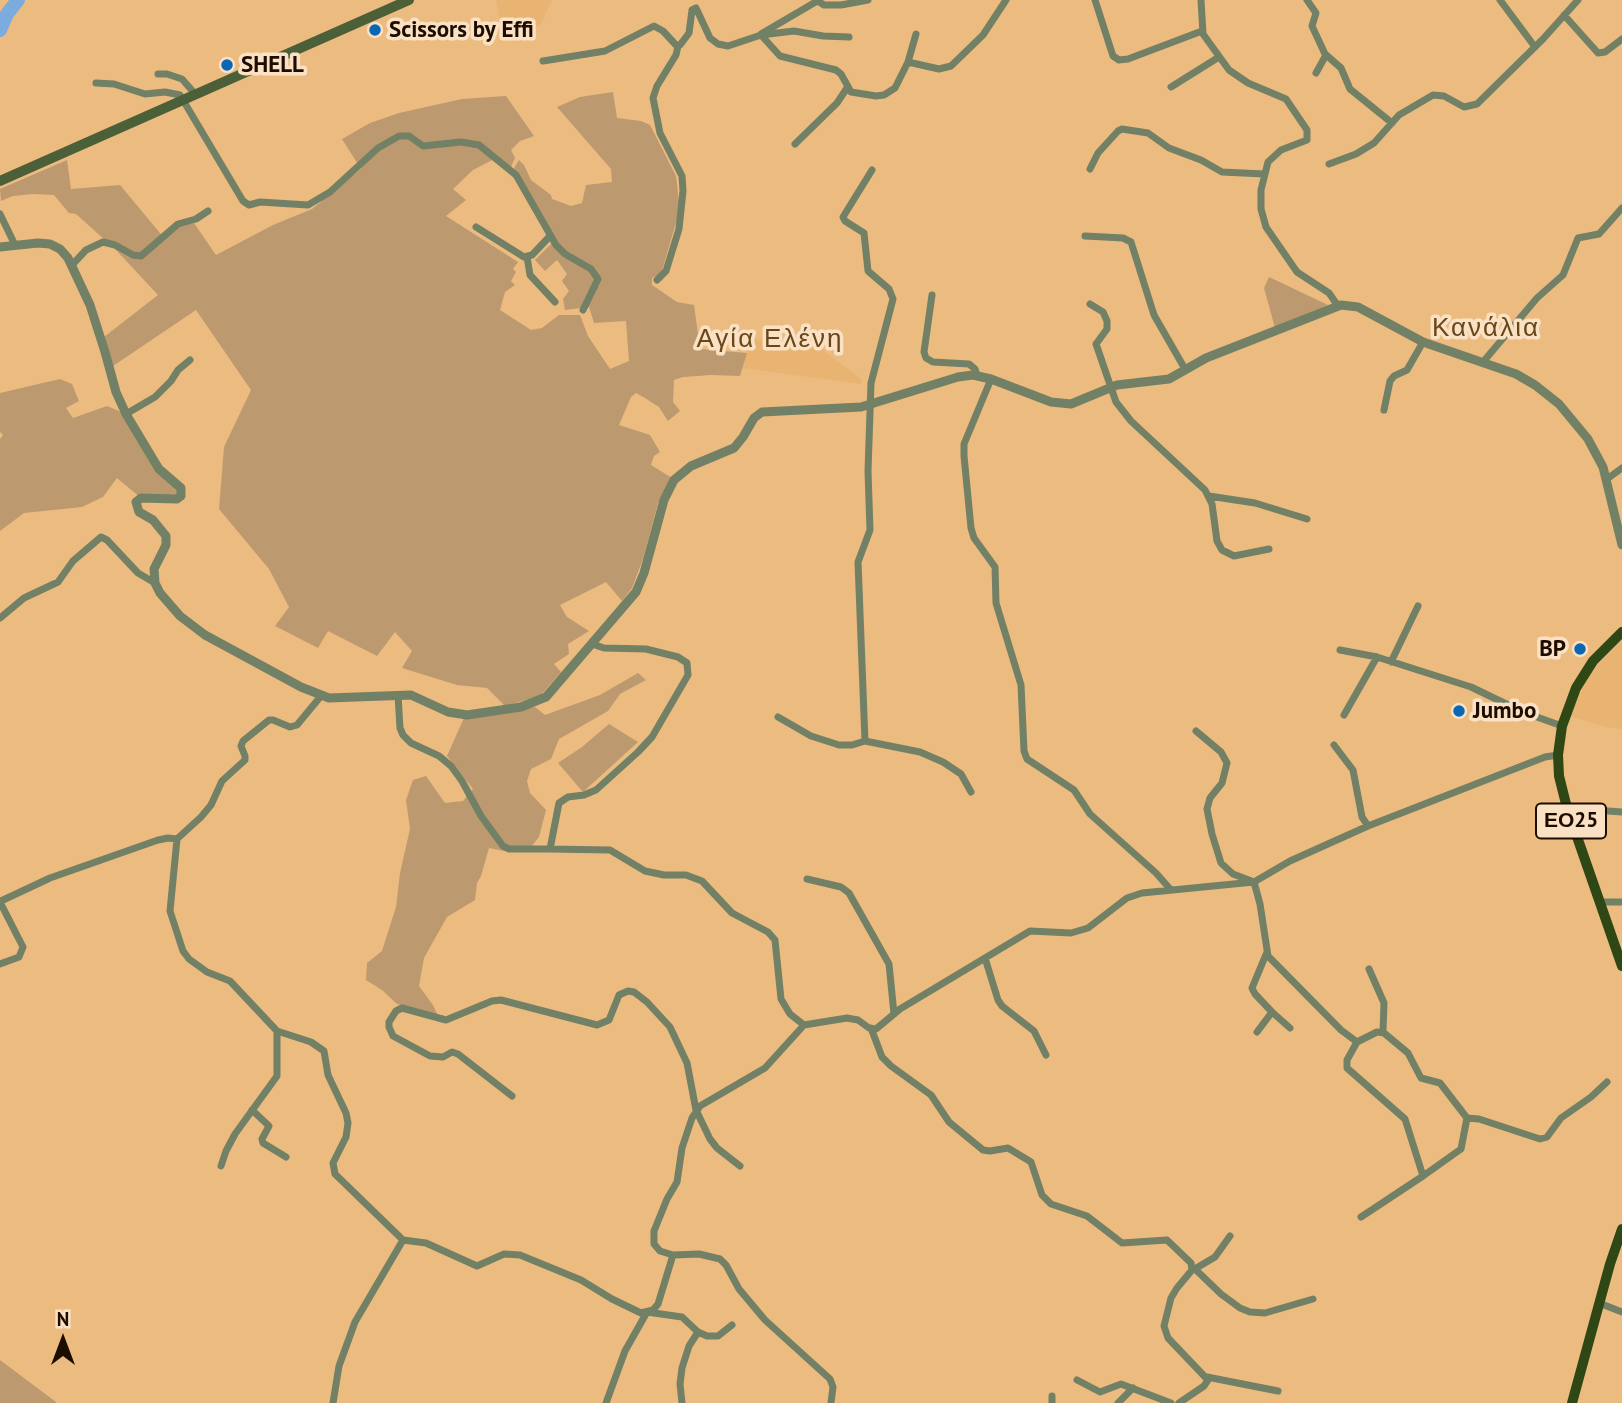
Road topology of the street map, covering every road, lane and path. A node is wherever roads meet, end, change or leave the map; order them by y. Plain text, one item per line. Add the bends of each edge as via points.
1 (409, 0) edge
2 (868, 0) edge
3 (1006, 0) edge
4 (1095, 0) edge
5 (1201, 0) edge
6 (1307, 0) edge
7 (1500, 0) edge
8 (1578, 0) edge
9 (819, 1) edge
10 (393, 3) edge
11 (695, 4) edge
12 (1564, 15) junction
13 (1202, 31) junction
14 (916, 34) dead end
15 (761, 35) junction
16 (849, 37) dead end
17 (1622, 39) edge
18 (678, 46) junction
19 (1535, 47) junction
20 (1326, 55) junction
21 (1219, 57) junction
22 (543, 61) dead end
23 (908, 62) junction
24 (158, 74) dead end
25 (1316, 74) dead end
26 (96, 83) dead end
27 (1171, 87) dead end
28 (847, 89) junction
29 (196, 96) junction
30 (185, 100) junction
31 (1391, 123) junction
32 (795, 144) dead end
33 (1329, 164) dead end
34 (1090, 169) dead end
35 (872, 170) dead end
36 (1264, 174) junction
37 (0, 181) edge
38 (1622, 208) edge
39 (208, 211) dead end
40 (0, 214) edge
41 (476, 227) dead end
42 (550, 236) junction
43 (1085, 236) dead end
44 (15, 244) junction
45 (0, 247) edge
46 (527, 257) junction
47 (72, 265) junction
48 (657, 280) dead end
49 (932, 295) dead end
50 (555, 302) dead end
51 (1090, 304) dead end
52 (1338, 306) junction
53 (583, 310) dead end
54 (1423, 342) junction
55 (190, 360) dead end
56 (1483, 362) junction
57 (1185, 369) junction
58 (977, 375) junction
59 (991, 379) junction
60 (1111, 386) junction
61 (871, 405) junction
62 (1384, 410) dead end
63 (126, 414) junction
64 (1622, 468) edge
65 (1607, 480) junction
66 (1209, 496) junction
67 (1307, 519) dead end
68 (1622, 545) edge
69 (1269, 549) dead end
70 (155, 583) junction
71 (1418, 606) dead end
72 (0, 618) edge
73 (1622, 632) edge
74 (592, 644) junction
75 (1340, 650) dead end
76 (1377, 657) junction
77 (1391, 662) junction
78 (398, 695) junction
79 (321, 696) junction
80 (1344, 715) dead end
81 (778, 717) dead end
82 (1562, 726) junction
83 (1196, 731) dead end
84 (865, 741) junction
85 (1334, 745) dead end
86 (1558, 755) junction
87 (971, 792) dead end
88 (1567, 808) junction
89 (1622, 812) edge
90 (1368, 826) junction
91 (177, 839) junction
92 (550, 849) junction
93 (807, 879) dead end
94 (1254, 882) junction
95 (1171, 890) junction
96 (0, 902) edge
97 (1600, 902) junction
98 (1622, 902) edge
99 (1266, 953) junction
100 (985, 958) junction
101 (1621, 962) edge
102 (0, 964) edge
103 (1369, 969) dead end
104 (1272, 1012) junction
105 (894, 1014) junction
106 (804, 1025) junction
107 (871, 1028) junction
108 (1290, 1028) dead end
109 (277, 1031) junction
110 (1257, 1032) dead end
111 (1382, 1032) junction
112 (1357, 1042) junction
113 (1046, 1055) dead end
114 (1607, 1082) dead end
115 (512, 1096) dead end
116 (252, 1110) junction
117 (696, 1110) junction
118 (1467, 1118) junction
119 (286, 1157) dead end
120 (221, 1166) dead end
121 (740, 1166) dead end
122 (1423, 1176) junction
123 (1361, 1217) dead end
124 (1622, 1229) edge
125 (1230, 1236) dead end
126 (402, 1240) junction
127 (673, 1255) junction
128 (1194, 1270) junction
129 (1313, 1299) dead end
130 (1599, 1303) junction
131 (647, 1312) junction
132 (1622, 1312) edge
133 (732, 1325) dead end
134 (698, 1332) junction
135 (1207, 1377) junction
136 (1077, 1380) dead end
137 (1133, 1388) junction
138 (1278, 1391) dead end
139 (333, 1403) edge
140 (606, 1403) edge
141 (682, 1403) edge
142 (831, 1403) edge
143 (1118, 1403) edge
144 (1171, 1403) edge
145 (1179, 1403) edge
146 (1572, 1403) edge

1 - 10 main road
2 - 9 street via 841,5
3 - 23 street via 983,36 951,66 939,69
4 - 13 street via 1113,56 1119,60
5 - 13 street
6 - 20 street via 1316,12 1313,28
7 - 19 street
8 - 12 street
9 - 15 street
10 - 29 main road
11 - 15 street via 710,38 718,44 729,46
11 - 18 street via 690,33
12 - 17 street via 1598,53
12 - 19 street
13 - 21 street
14 - 23 street
15 - 16 street via 794,31
15 - 28 street via 780,56 840,72
18 - 22 street via 654,26 604,51
18 - 48 street via 653,98 660,133 682,176 683,191 679,229 666,271
19 - 31 street via 1477,104 1464,107 1433,95
20 - 25 street
20 - 31 street via 1341,68 1350,89
21 - 27 street
21 - 36 street via 1238,78 1286,99 1307,130 1307,140 1281,150 1268,162
23 - 28 street via 895,88 884,95
24 - 29 street via 182,79
26 - 30 street via 145,94 177,93
28 - 32 street
29 - 30 main road
30 - 37 main road
30 - 42 street via 246,204 308,205 330,192 378,148 405,135 424,146 472,143 488,151 516,175
31 - 33 street via 1370,146
34 - 36 street via 1122,129 1149,134 1222,172
35 - 61 street via 844,217 864,233 868,271 889,289 893,299 874,368
36 - 52 street via 1260,200 1266,227 1297,272 1329,293
38 - 56 street via 1598,234 1578,238 1563,275 1536,298
39 - 47 street via 178,224 141,256 103,242 86,250
40 - 44 street
41 - 46 street
42 - 46 street
42 - 53 street via 598,279
43 - 57 street via 1123,237 1132,242 1154,315
44 - 45 street
44 - 47 street via 53,244
46 - 50 street via 530,275
47 - 63 street
49 - 58 street via 926,358 970,364
51 - 60 street via 1107,321 1096,344
52 - 54 street via 1358,307
52 - 57 street
54 - 56 street
54 - 62 street via 1407,370 1391,379
55 - 63 street via 155,397
56 - 65 street via 1527,379 1567,412 1588,439
57 - 60 street via 1165,380
58 - 59 street
58 - 61 street
59 - 60 street via 1062,404 1076,403
59 - 95 street via 964,444 964,456 971,528 995,567 996,603 1021,685 1024,751 1027,759 1074,790 1090,814
60 - 66 street via 1126,416
61 - 74 street via 762,412 734,448 681,473 666,495 638,588
61 - 84 street via 870,530 858,572
63 - 70 street via 159,469 182,492 177,499 141,498 136,502 139,512 166,536 154,569
64 - 65 street
65 - 68 street
66 - 67 street via 1255,503
66 - 69 street via 1217,541 1225,553
70 - 72 street via 143,578 101,537 58,582 24,598
70 - 79 street via 180,615 205,635
71 - 77 street
73 - 82 main road, ΕΟ25 via 1590,665 1570,700
74 - 78 street via 553,691 528,706 463,715 416,696
74 - 92 street via 678,657 687,663 688,675 652,737 638,752 596,790 559,803
75 - 76 street
76 - 77 street
76 - 80 street
77 - 82 street via 1471,687
78 - 79 street
78 - 92 street via 403,735 447,762 503,845 513,850
79 - 91 street via 297,725 269,720 243,741 240,746 245,760 222,781 201,817
81 - 84 street via 835,744
82 - 86 main road, ΕΟ25
83 - 94 street via 1227,763 1207,809 1221,863 1233,874
84 - 87 street via 920,752 943,762 961,774
85 - 90 street via 1353,770
86 - 88 main road, ΕΟ25
86 - 90 street
88 - 89 street
88 - 97 main road, ΕΟ25
90 - 94 street
91 - 96 street via 158,840 50,878
91 - 109 street via 170,911 179,944 188,959 230,981
92 - 106 street via 610,850 645,871 702,881 732,913 775,940 782,999 790,1014
93 - 105 street via 849,893 889,964
94 - 95 street
94 - 99 street
95 - 100 street via 1127,898 1088,928 1071,933 1030,931
96 - 102 street via 23,947 19,957
97 - 98 street
97 - 101 main road, ΕΟ25
99 - 104 street via 1252,988
99 - 112 street
100 - 105 street
100 - 113 street via 998,1000 1034,1031
103 - 111 street via 1384,1003
104 - 108 street
104 - 110 street
105 - 107 street
106 - 107 street via 847,1018
106 - 117 street via 765,1068
107 - 128 street via 882,1057 930,1095 949,1122 983,1150 1008,1148 1031,1162 1042,1195 1051,1204 1087,1216 1122,1243 1167,1240
109 - 116 street via 277,1076
109 - 126 street via 324,1051 328,1075 348,1124 333,1163 334,1174
111 - 112 street
111 - 118 street via 1408,1053 1421,1079 1440,1083
112 - 122 street via 1347,1068 1405,1119
114 - 118 street via 1561,1118 1545,1138
115 - 117 street via 458,1054 430,1056 393,1036 389,1022 396,1011 402,1008 446,1020 501,1000 597,1026 609,1020 620,995 634,992 663,1019 680,1047
116 - 119 street via 269,1126 263,1143
116 - 120 street
117 - 121 street via 713,1144
117 - 127 street via 682,1147 677,1182 653,1235 660,1251
118 - 122 street via 1461,1149
122 - 123 street
124 - 130 main road
125 - 128 street via 1215,1257
126 - 131 street via 426,1243 477,1266 504,1254 520,1255 581,1280 635,1312
126 - 139 street via 355,1322 339,1366
127 - 131 street via 660,1301
127 - 142 street via 720,1259 765,1320 830,1379
128 - 129 street via 1250,1312
128 - 135 street via 1171,1298 1164,1326 1168,1338
130 - 132 street
130 - 146 main road
131 - 134 street via 682,1317
131 - 140 street via 625,1351
133 - 134 street via 718,1336
134 - 141 street via 682,1368
135 - 138 street
135 - 145 street via 1204,1386
136 - 137 street via 1098,1391 1119,1384
137 - 143 street
137 - 144 street

